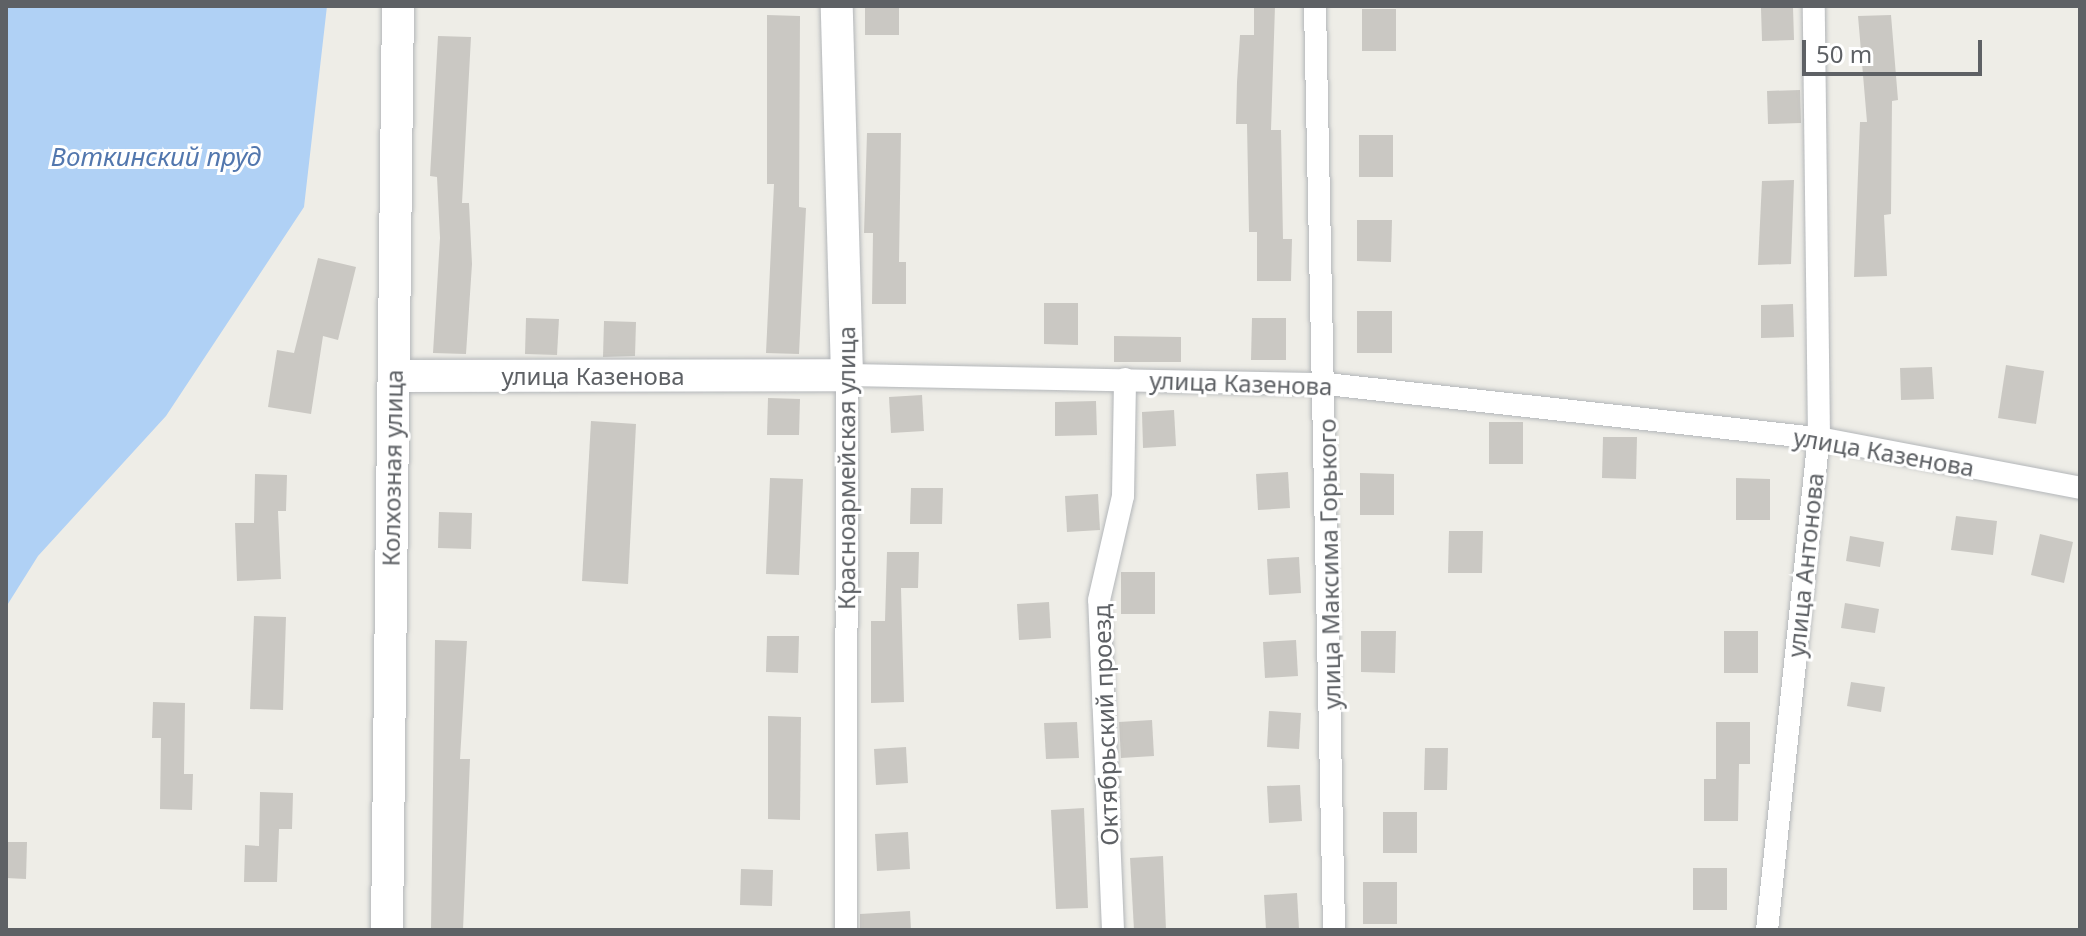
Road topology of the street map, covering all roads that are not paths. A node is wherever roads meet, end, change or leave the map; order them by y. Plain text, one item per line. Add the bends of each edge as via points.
1 (398, 6) edge
2 (837, 6) edge
3 (1315, 6) edge
4 (1814, 6) edge
5 (847, 375) junction
6 (394, 376) junction
7 (1125, 379) junction
8 (1327, 384) junction
9 (1819, 438) junction
10 (2080, 488) edge
11 (387, 930) edge
12 (846, 930) edge
13 (1113, 930) edge
14 (1334, 930) edge
15 (1767, 930) edge

1 - 6 street, Колхозная улица
2 - 5 street, Красноармейская улица
3 - 8 street, улица Максима Горького
4 - 9 street, улица Антонова
5 - 6 street, улица Казенова
5 - 7 street, улица Казенова
5 - 12 street, Красноармейская улица
6 - 11 street, Колхозная улица
7 - 8 street, улица Казенова
7 - 13 street, Октябрьский проезд via 1123,496 1099,600
8 - 9 street, улица Казенова
8 - 14 street, улица Максима Горького
9 - 10 street, улица Казенова
9 - 15 street, улица Антонова

